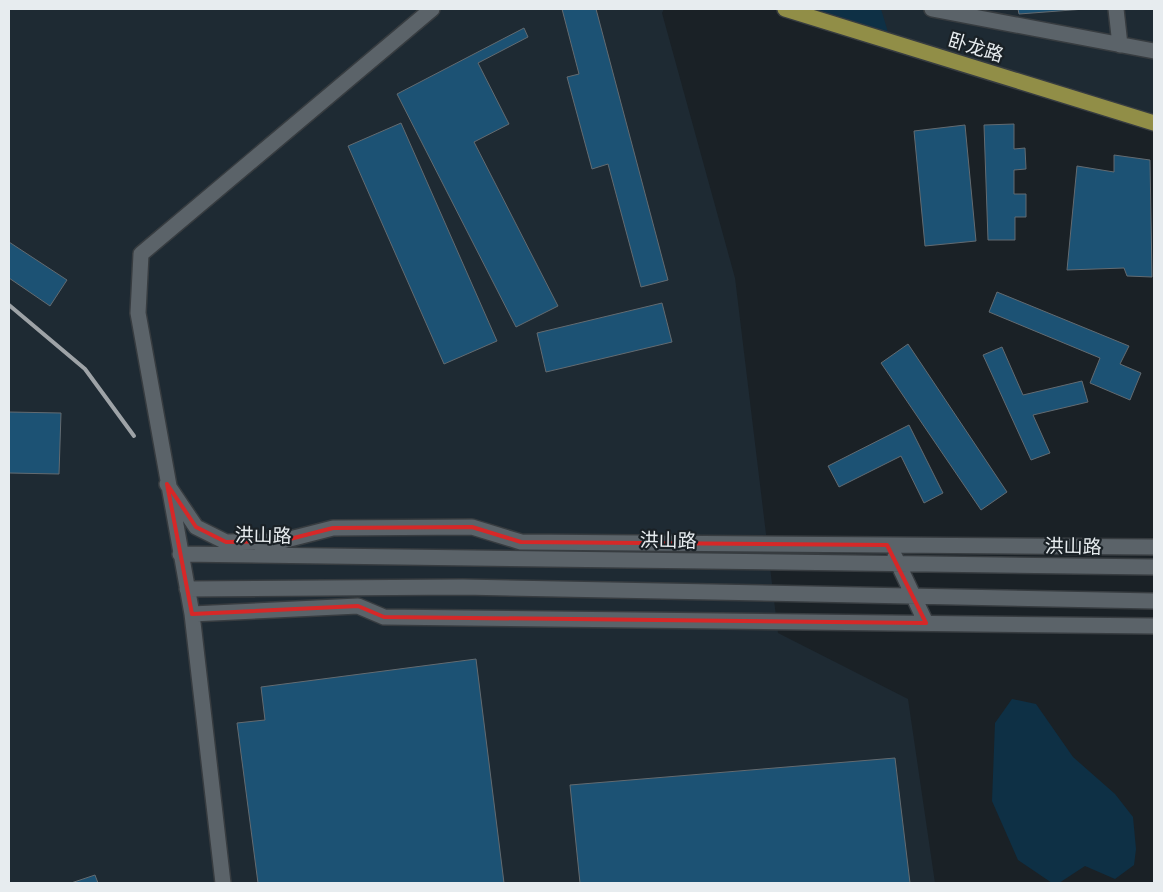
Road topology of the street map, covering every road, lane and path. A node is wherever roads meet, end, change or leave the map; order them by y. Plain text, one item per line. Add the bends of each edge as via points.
1 (432, 9) edge
2 (785, 9) edge
3 (932, 9) edge
4 (1116, 9) edge
5 (1007, 16) edge
6 (1120, 45) junction
7 (1154, 51) edge
8 (1154, 124) edge
9 (167, 484) junction
10 (887, 545) junction
11 (1154, 548) edge
12 (180, 554) junction
13 (898, 564) junction
14 (1154, 567) edge
15 (187, 589) junction
16 (913, 596) junction
17 (1154, 601) edge
18 (192, 614) junction
19 (926, 623) junction
20 (1154, 626) edge
21 (223, 883) edge

1 - 9 street via 141,254 138,313
2 - 8 main road, 卧龙路
3 - 5 street
4 - 6 street
5 - 6 street
6 - 7 street
9 - 10 street via 196,527 226,542 282,542 333,528 472,527 521,542
9 - 12 street
10 - 11 street
10 - 13 street
12 - 13 street, 洪山路
12 - 15 street
13 - 14 street, 洪山路
13 - 16 street
15 - 16 street via 463,588
15 - 18 street
16 - 17 street
16 - 19 street
18 - 19 street via 358,606 384,617
18 - 21 street
19 - 20 street

